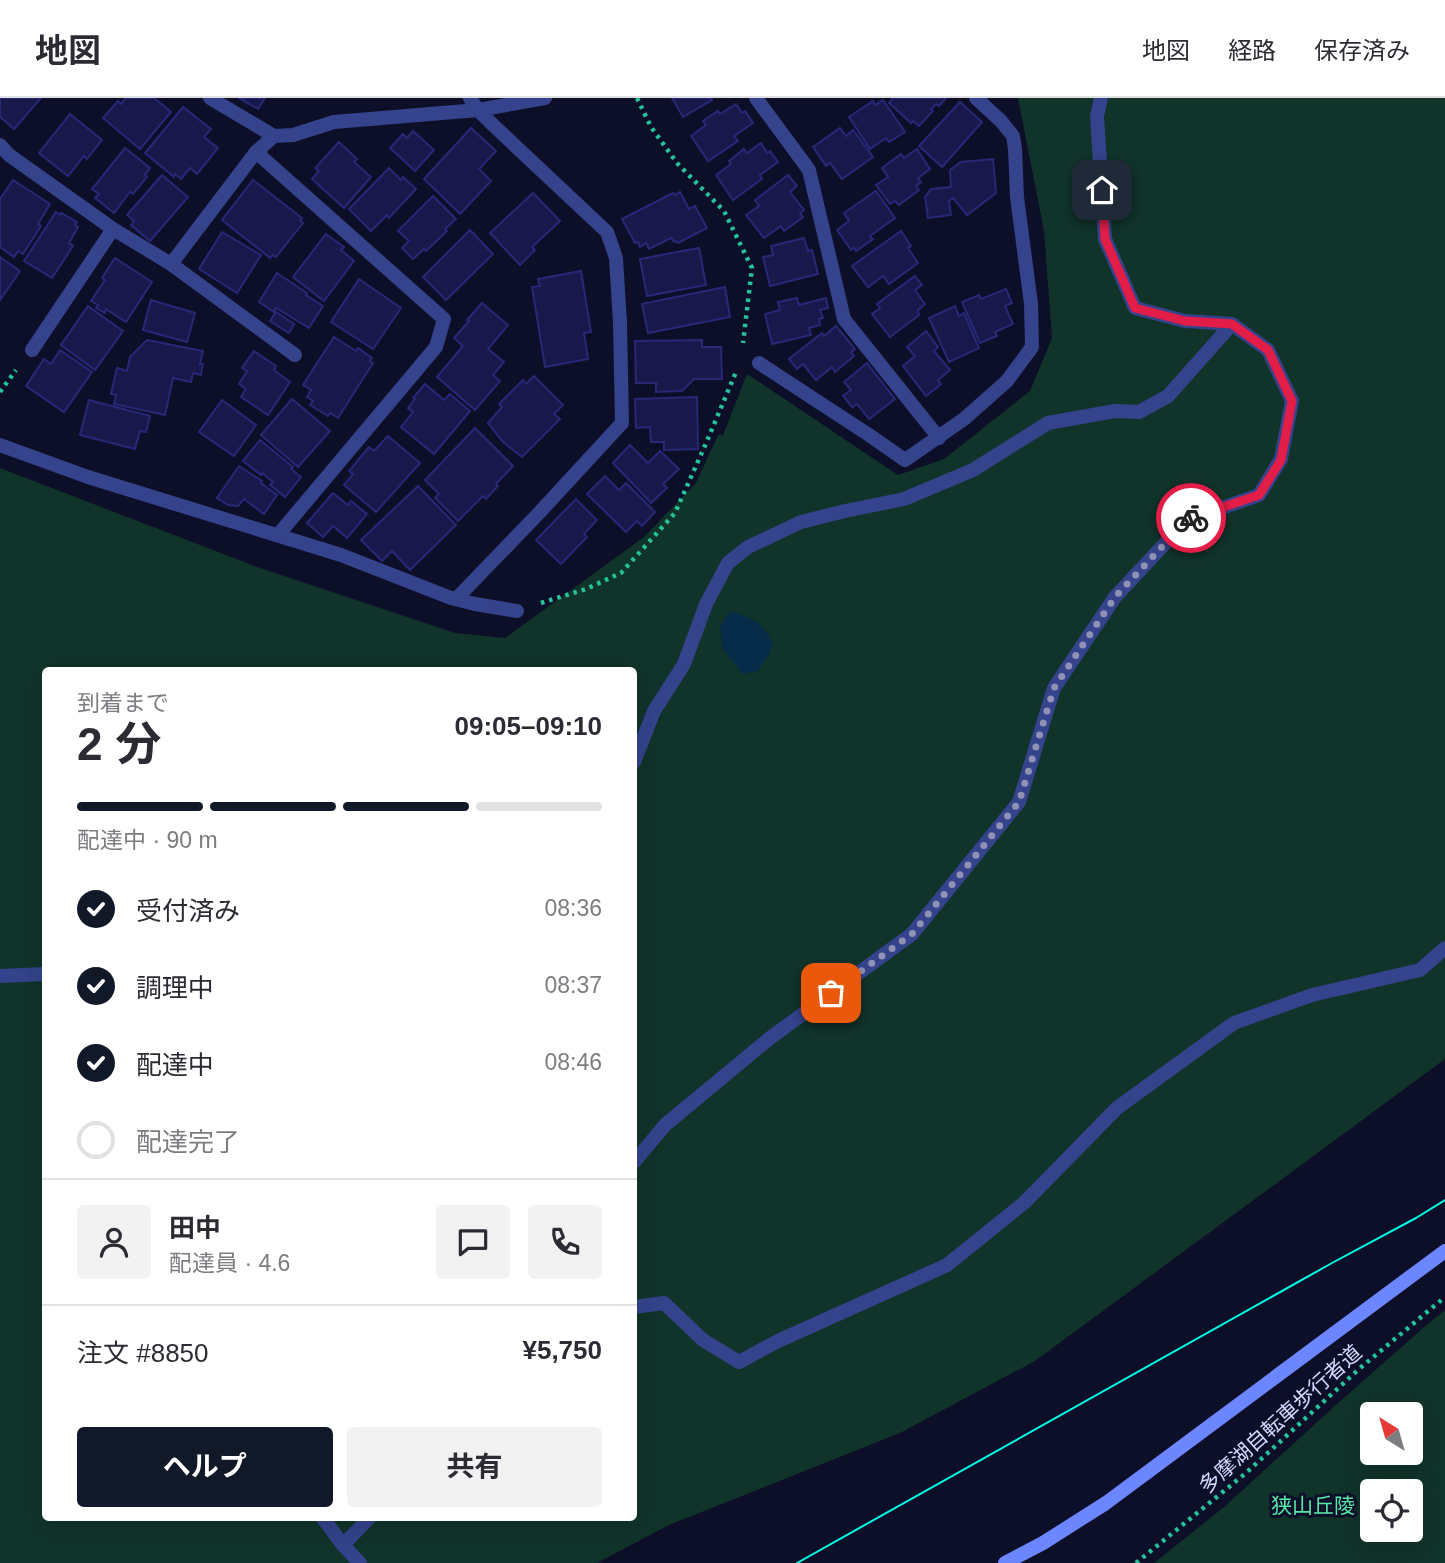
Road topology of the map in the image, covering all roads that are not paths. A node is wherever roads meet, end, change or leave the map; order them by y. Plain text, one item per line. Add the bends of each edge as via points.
1 (210, 98) edge
2 (545, 98) edge
3 (756, 98) edge
4 (976, 98) edge
5 (1101, 98) edge
6 (474, 104) edge
7 (274, 136) junction
8 (0, 145) edge
9 (256, 152) junction
10 (113, 229) junction
11 (171, 264) junction
12 (1232, 324) junction
13 (32, 350) dead end
14 (295, 355) dead end
15 (759, 363) dead end
16 (939, 438) junction
17 (0, 445) edge
18 (278, 536) junction
19 (451, 598) junction
20 (517, 611) road end
21 (637, 754) edge
22 (1445, 948) edge
23 (42, 974) edge
24 (0, 976) edge
25 (637, 1158) edge
26 (1445, 1251) edge
27 (637, 1307) edge
28 (325, 1521) edge
29 (366, 1521) edge
30 (343, 1545) junction
31 (360, 1563) edge
32 (1005, 1563) edge

1 - 7 street
2 - 6 street
3 - 16 street via 809,170 844,319
4 - 16 street via 1013,136 1032,347 1007,381
5 - 12 street via 1097,117 1105,239 1135,308 1185,321
6 - 7 street via 334,122
6 - 19 street via 607,232 616,258 622,424 457,598
7 - 9 street
8 - 10 street
9 - 11 street
9 - 18 street via 444,319 436,347
10 - 11 street
10 - 13 street
11 - 14 street
12 - 21 street via 1168,396 1139,412 1115,411 1048,424 973,470 904,499 802,522 748,547 722,573 684,664 654,712
12 - 25 street via 1268,350 1292,401 1281,460 1259,495 1187,520 1115,597 1054,688 1019,802 912,934 770,1038 665,1125
15 - 16 street via 905,460
17 - 18 street
18 - 19 street
19 - 20 street
22 - 27 street via 1420,970 1312,995 1234,1023 1117,1108 1025,1202 947,1265 739,1362 703,1340 664,1303
23 - 24 street
26 - 32 street via 1106,1503
28 - 30 street
29 - 30 street
30 - 31 street

